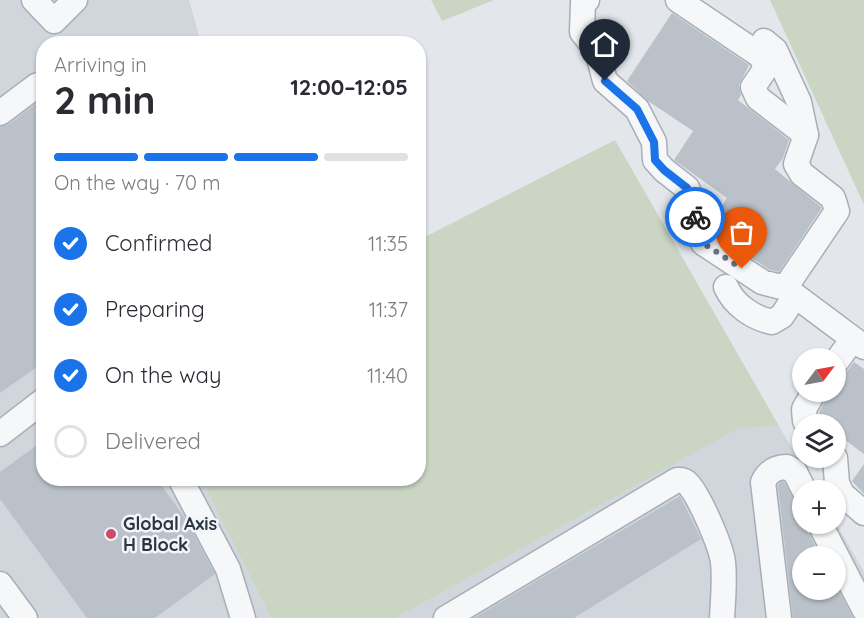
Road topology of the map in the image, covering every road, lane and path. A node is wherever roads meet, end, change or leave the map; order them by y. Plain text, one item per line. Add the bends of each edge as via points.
1 (34, 0) edge
2 (75, 0) edge
3 (587, 0) edge
4 (678, 0) edge
5 (741, 23) dead end
6 (36, 86) edge
7 (0, 112) edge
8 (806, 135) junction
9 (726, 287) dead end
10 (790, 292) junction
11 (858, 343) edge
12 (846, 353) edge
13 (36, 406) edge
14 (0, 434) edge
15 (836, 468) edge
16 (799, 480) edge
17 (184, 486) edge
18 (864, 513) edge
19 (825, 534) edge
20 (0, 584) edge
21 (864, 609) edge
22 (25, 618) edge
23 (243, 618) edge
24 (446, 618) edge
25 (722, 618) edge
26 (779, 618) edge

1 - 2 street via 54,21
3 - 10 street via 583,3 582,32 597,50 605,81 637,109 654,142 655,160 687,188 703,243 762,282
4 - 8 street via 761,56 766,68 753,87 758,98
5 - 8 street via 775,50 799,102
6 - 7 street
8 - 10 street via 796,164 802,174 833,198 837,211
9 - 10 street via 731,299 760,320 772,322 782,316
10 - 11 street
11 - 12 street
13 - 14 street
15 - 18 street via 842,494
16 - 26 street via 787,467 770,472 763,482
17 - 23 street via 228,568
19 - 21 street
20 - 22 street
24 - 25 street via 677,480 687,484 702,509 723,559

